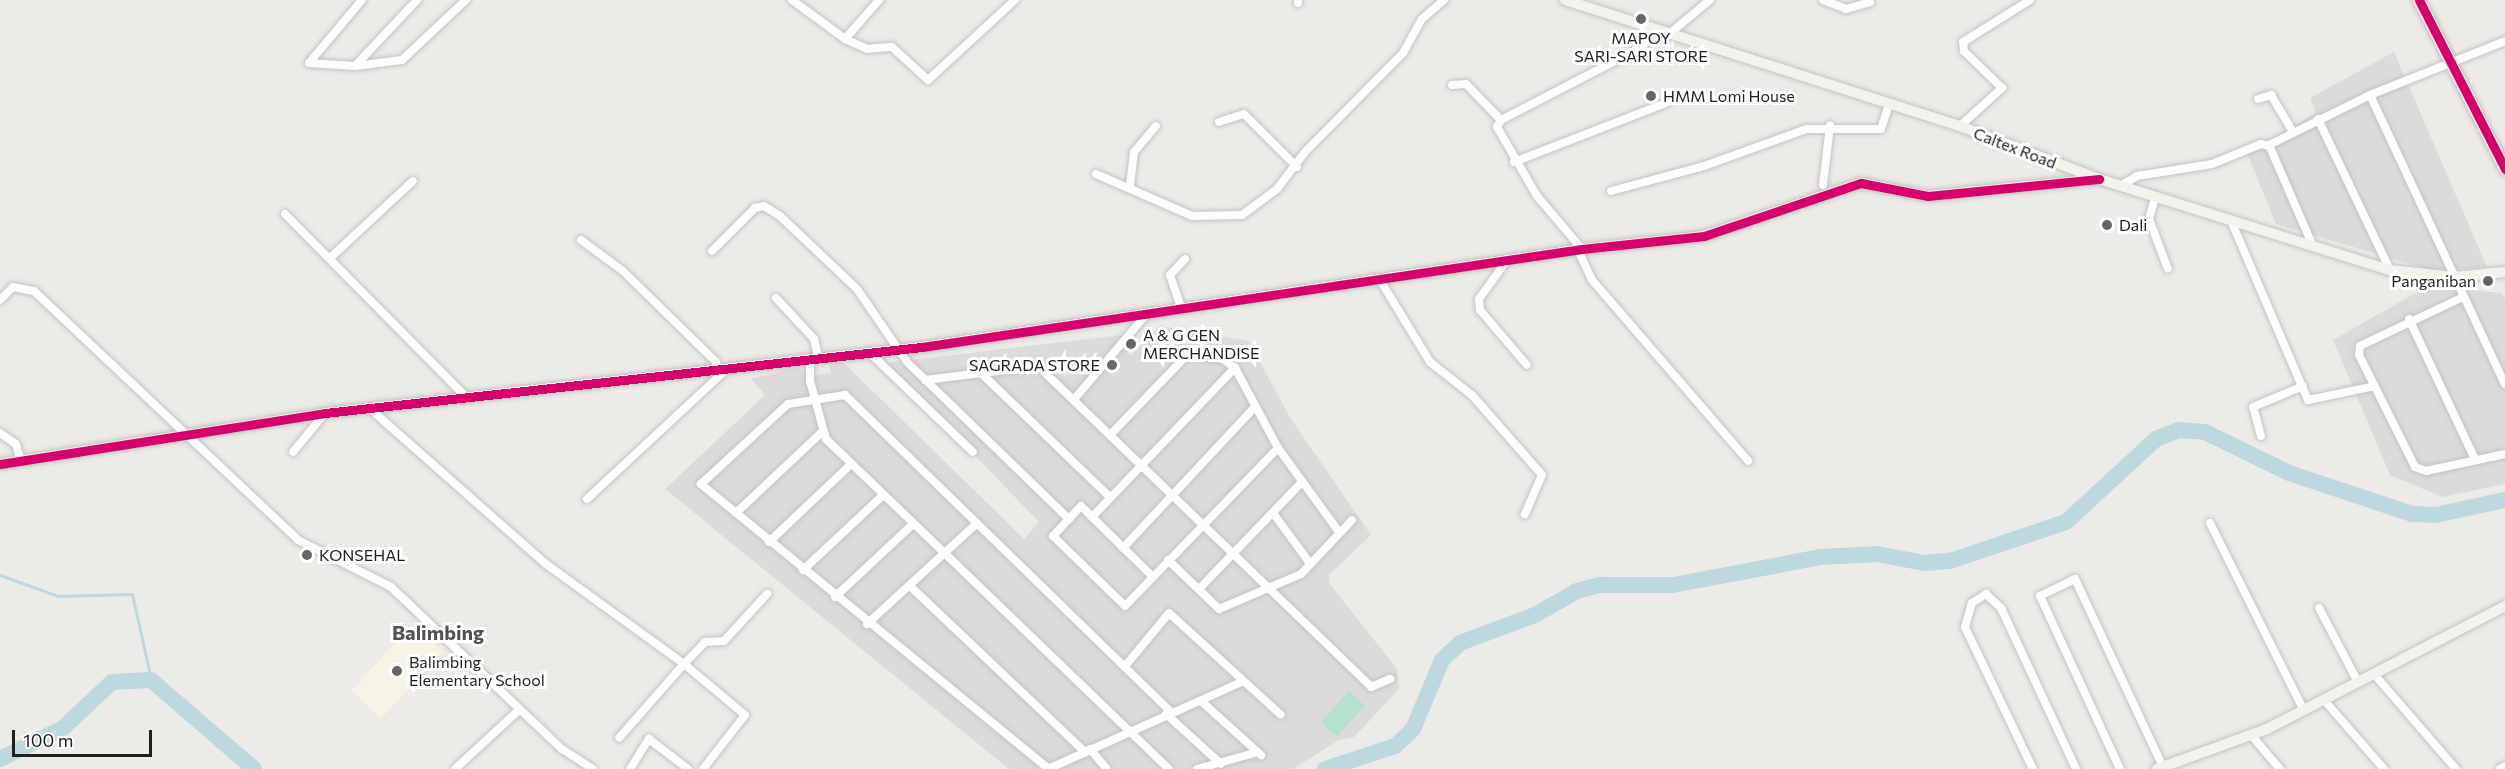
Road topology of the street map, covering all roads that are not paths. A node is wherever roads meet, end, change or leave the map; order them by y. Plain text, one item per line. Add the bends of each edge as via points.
1 (362, 0) edge
2 (417, 0) edge
3 (466, 0) edge
4 (792, 0) edge
5 (879, 0) edge
6 (1015, 0) edge
7 (1444, 0) edge
8 (1565, 0) edge
9 (1710, 0) edge
10 (1823, 0) edge
11 (2030, 0) edge
12 (2419, 0) edge
13 (1870, 2) dead end
14 (1664, 32) junction
15 (845, 39) junction
16 (2505, 41) edge
17 (2449, 61) junction
18 (355, 66) junction
19 (1452, 85) dead end
20 (2370, 95) junction
21 (2258, 99) dead end
22 (1666, 103) dead end
23 (1889, 104) junction
24 (2318, 119) junction
25 (1501, 120) junction
26 (1218, 122) dead end
27 (1830, 125) junction
28 (1156, 126) dead end
29 (1960, 126) junction
30 (2293, 132) junction
31 (2269, 146) junction
32 (1514, 162) junction
33 (1297, 166) junction
34 (2505, 169) edge
35 (1096, 174) dead end
36 (2098, 179) junction
37 (413, 181) dead end
38 (1130, 185) junction
39 (1823, 185) dead end
40 (2120, 186) junction
41 (1611, 191) dead end
42 (2155, 198) junction
43 (285, 214) dead end
44 (2232, 223) junction
45 (581, 240) dead end
46 (2313, 244) junction
47 (1580, 249) junction
48 (712, 251) dead end
49 (330, 258) junction
50 (1185, 259) dead end
51 (1505, 263) junction
52 (2168, 269) dead end
53 (2390, 270) junction
54 (2505, 272) edge
55 (2454, 277) junction
56 (1380, 280) junction
57 (2463, 297) junction
58 (776, 298) dead end
59 (0, 300) edge
60 (1182, 310) junction
61 (1145, 316) junction
62 (2409, 319) junction
63 (897, 349) junction
64 (869, 352) junction
65 (814, 357) junction
66 (1527, 365) dead end
67 (1235, 368) junction
68 (722, 370) junction
69 (981, 373) junction
70 (925, 380) junction
71 (2505, 384) edge
72 (2303, 386) junction
73 (2376, 386) junction
74 (466, 397) junction
75 (1076, 398) junction
76 (814, 401) junction
77 (369, 408) junction
78 (1255, 408) junction
79 (325, 413) junction
80 (0, 433) edge
81 (821, 433) junction
82 (1112, 433) junction
83 (180, 434) junction
84 (2261, 436) dead end
85 (1278, 447) junction
86 (293, 452) dead end
87 (973, 452) dead end
88 (2505, 454) edge
89 (2475, 459) junction
90 (21, 461) junction
91 (1748, 461) dead end
92 (1143, 463) junction
93 (0, 464) edge
94 (850, 465) junction
95 (1302, 482) junction
96 (1173, 493) junction
97 (882, 496) junction
98 (1111, 498) junction
99 (587, 499) dead end
100 (735, 513) junction
101 (1273, 513) junction
102 (1525, 514) dead end
103 (1092, 517) junction
104 (1069, 519) junction
105 (1352, 520) dead end
106 (1205, 522) junction
107 (2210, 523) dead end
108 (976, 524) junction
109 (912, 525) junction
110 (1339, 532) junction
111 (769, 542) junction
112 (1124, 548) junction
113 (1236, 553) junction
114 (945, 554) junction
115 (1168, 560) junction
116 (1309, 562) junction
117 (803, 570) junction
118 (1153, 577) junction
119 (911, 587) junction
120 (1268, 588) junction
121 (1198, 589) junction
122 (766, 594) dead end
123 (835, 597) junction
124 (2505, 606) edge
125 (2319, 608) dead end
126 (867, 624) junction
127 (684, 664) junction
128 (1126, 665) junction
129 (2374, 675) junction
130 (1390, 679) dead end
131 (1242, 682) junction
132 (2358, 682) junction
133 (1201, 700) junction
134 (2324, 700) junction
135 (519, 710) junction
136 (2304, 711) junction
137 (1169, 713) junction
138 (1281, 715) dead end
139 (1128, 732) junction
140 (2252, 736) junction
141 (619, 738) dead end
142 (1088, 751) junction
143 (1221, 764) junction
144 (2505, 766) edge
145 (2165, 768) edge
146 (455, 769) edge
147 (593, 769) edge
148 (630, 769) edge
149 (688, 769) edge
150 (703, 769) edge
151 (1049, 769) edge
152 (1107, 769) edge
153 (1169, 769) edge
154 (1197, 769) edge
155 (2033, 769) edge
156 (2076, 769) edge
157 (2120, 769) edge
158 (2280, 769) edge
159 (2384, 769) edge
160 (2456, 769) edge
161 (2500, 769) edge

1 - 18 street via 308,62
2 - 18 street
3 - 18 street via 402,60
4 - 15 street
5 - 15 street
6 - 15 street via 928,80 892,47 867,49
7 - 33 street via 1422,19 1403,53
8 - 14 street, Caltex Road
9 - 14 street
10 - 13 street via 1846,9
11 - 29 street via 1963,42 1964,51 2002,88
12 - 17 main road
14 - 23 street, Caltex Road
14 - 25 street
16 - 17 street
17 - 20 street
17 - 34 main road
19 - 25 street via 1466,84
20 - 24 street
20 - 55 street
21 - 30 street via 2271,95
22 - 32 street
23 - 27 street via 1881,129
23 - 29 street, Caltex Road
24 - 30 street
24 - 53 street
25 - 32 street via 1498,134
26 - 33 street via 1244,114
27 - 39 street
27 - 41 street
28 - 38 street via 1134,152
29 - 36 street, Caltex Road
30 - 31 street
31 - 40 street via 2261,144 2212,164 2137,176
31 - 46 street
32 - 47 street
33 - 38 street via 1242,215 1192,216 1146,198
35 - 38 street via 1110,184
36 - 40 street, Caltex Road
36 - 47 street via 1928,196 1861,183 1704,236
37 - 49 street
40 - 42 street, Caltex Road
42 - 44 street, Caltex Road
42 - 52 street via 2149,219
43 - 49 street
44 - 46 street, Caltex Road
44 - 72 street
45 - 68 street via 623,271
46 - 53 street, Caltex Road
47 - 51 street
47 - 91 street via 1592,280
48 - 63 street via 755,208 764,206 835,265
49 - 74 street
50 - 60 street via 1170,275
51 - 56 street
51 - 66 street via 1479,299 1480,310
53 - 55 street, Caltex Road
54 - 55 street, Caltex Road
55 - 57 street
56 - 60 street
56 - 102 street via 1430,362 1467,390 1542,475
57 - 62 street
57 - 71 street
58 - 65 street via 814,339
59 - 83 street via 13,287 34,291
60 - 61 street
61 - 63 street
61 - 75 street
62 - 73 street via 2360,346
62 - 89 street
63 - 64 street
63 - 70 street
64 - 65 street
64 - 87 street
65 - 68 street
65 - 76 street
67 - 78 street
67 - 82 street via 1223,359 1193,352
67 - 92 street
68 - 74 street
68 - 99 street
69 - 70 street
69 - 75 street via 1032,363
69 - 98 street
70 - 104 street
72 - 73 street via 2314,403
72 - 84 street via 2253,407
73 - 89 street via 2415,467 2426,471
74 - 77 street
75 - 82 street
76 - 81 street
76 - 100 street via 788,404 701,484
76 - 108 street via 845,396
77 - 79 street
77 - 127 street via 546,564
78 - 85 street
78 - 96 street
79 - 83 street
79 - 86 street
80 - 90 street via 16,444
81 - 94 street
81 - 100 street
82 - 92 street
83 - 90 street
83 - 135 street via 298,540 390,586
85 - 95 street
85 - 106 street
88 - 89 street
90 - 93 street
92 - 96 street
92 - 98 street
94 - 97 street
94 - 111 street
95 - 101 street
95 - 110 street
96 - 106 street
96 - 112 street
97 - 109 street
97 - 117 street
98 - 103 street
100 - 111 street
101 - 113 street
101 - 116 street
103 - 104 street via 1081,506
103 - 112 street
104 - 118 street via 1053,536 1125,606
105 - 110 street
106 - 113 street
106 - 115 street
107 - 136 street
108 - 114 street
108 - 128 street
109 - 114 street
109 - 123 street
110 - 116 street
111 - 117 street
112 - 118 street
113 - 120 street
113 - 121 street
114 - 119 street
114 - 139 street
115 - 118 street
115 - 121 street
116 - 120 street via 1301,574
117 - 123 street
119 - 126 street
119 - 142 street
120 - 121 street via 1219,609
120 - 130 street via 1371,687
122 - 127 street via 724,641 705,642
123 - 126 street
124 - 129 street
125 - 132 street
126 - 151 street
127 - 141 street
127 - 150 street via 745,715
128 - 131 street via 1169,613
128 - 137 street
129 - 132 street
129 - 160 street
131 - 133 street
131 - 138 street
132 - 134 street
133 - 137 street
133 - 143 street via 1260,754
134 - 136 street
134 - 159 street
135 - 146 street
135 - 147 street
136 - 140 street
137 - 139 street
137 - 143 street
139 - 142 street
139 - 153 street
140 - 145 street
140 - 158 street
142 - 151 street
142 - 152 street
143 - 154 street
144 - 161 street
145 - 157 street via 2075,579 2042,593 2041,599
148 - 149 street via 649,739
155 - 156 street via 1965,627 1972,603 1986,594 2001,608

